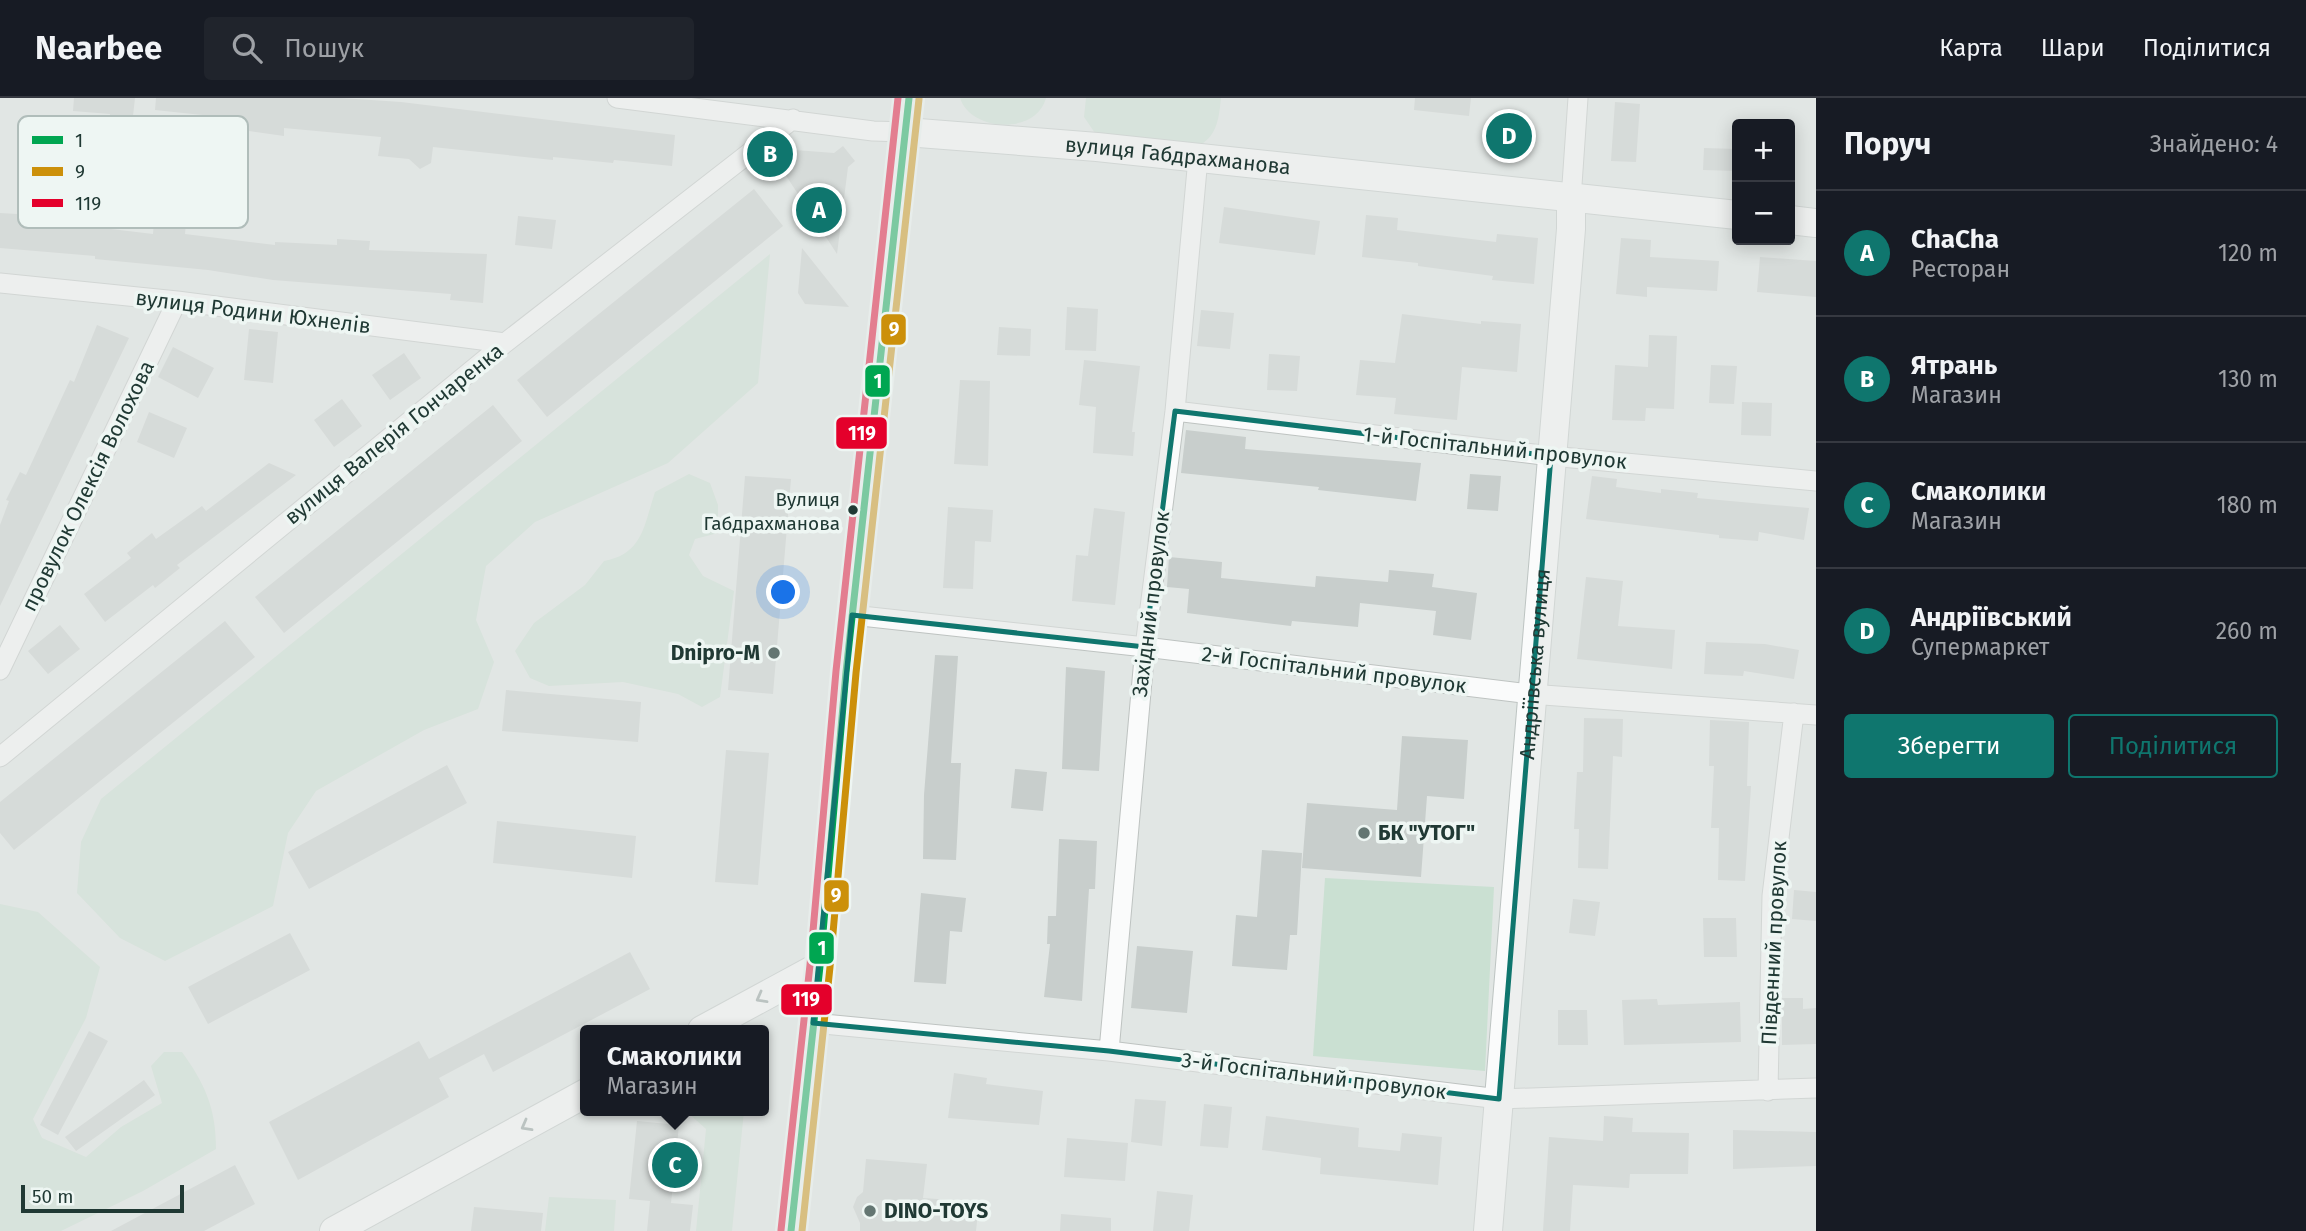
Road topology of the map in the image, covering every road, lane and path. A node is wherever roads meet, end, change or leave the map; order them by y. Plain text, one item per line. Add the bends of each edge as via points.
1 (617, 98) edge
2 (909, 98) edge
3 (1578, 98) edge
4 (793, 119) junction
5 (906, 132) junction
6 (1198, 158) junction
7 (1571, 199) junction
8 (1732, 215) edge
9 (1795, 221) edge
10 (1816, 223) edge
11 (0, 284) edge
12 (177, 301) junction
13 (505, 343) junction
14 (1175, 411) junction
15 (1551, 456) junction
16 (1816, 481) edge
17 (852, 615) junction
18 (1145, 647) junction
19 (0, 670) edge
20 (1530, 694) junction
21 (1794, 713) junction
22 (1816, 715) edge
23 (0, 757) edge
24 (820, 966) junction
25 (813, 1023) junction
26 (711, 1025) edge
27 (1109, 1051) junction
28 (1816, 1088) edge
29 (1768, 1091) junction
30 (580, 1096) edge
31 (1499, 1099) junction
32 (334, 1231) edge
33 (790, 1231) edge
34 (1488, 1231) edge

1 - 4 street, вулиця Габдрахманова
2 - 5 street
3 - 7 street, Андріївська вулиця
4 - 5 street, вулиця Габдрахманова
4 - 13 street, вулиця Валерія Гончаренка
5 - 6 street, вулиця Габдрахманова
5 - 17 street
6 - 7 street, вулиця Габдрахманова
6 - 14 street, Західний провулок
7 - 8 street, вулиця Габдрахманова
7 - 15 street, Андріївська вулиця
9 - 10 street
11 - 12 street, вулиця Родини Юхнелів
12 - 13 street, вулиця Родини Юхнелів
12 - 19 street, провулок Олексія Волохова
13 - 23 street, вулиця Валерія Гончаренка
14 - 15 street, 1-й Госпітальний провулок
14 - 18 street, Західний провулок
15 - 16 street, 1-й Госпітальний провулок
15 - 20 street, Андріївська вулиця
17 - 18 street, 2-й Госпітальний провулок
17 - 24 street
18 - 20 street, 2-й Госпітальний провулок
18 - 27 street, Західний провулок
20 - 21 street, 2-й Госпітальний провулок
20 - 31 street, Андріївська вулиця
21 - 22 street, 2-й Госпітальний провулок
21 - 29 street, Південний провулок via 1772,896
24 - 25 street
24 -> 26 street
25 - 27 street, 3-й Госпітальний провулок
25 - 33 street
27 - 31 street, 3-й Госпітальний провулок
28 - 29 street, 3-й Госпітальний провулок
29 - 31 street, 3-й Госпітальний провулок
30 -> 32 street
31 - 34 street, Андріївська вулиця

